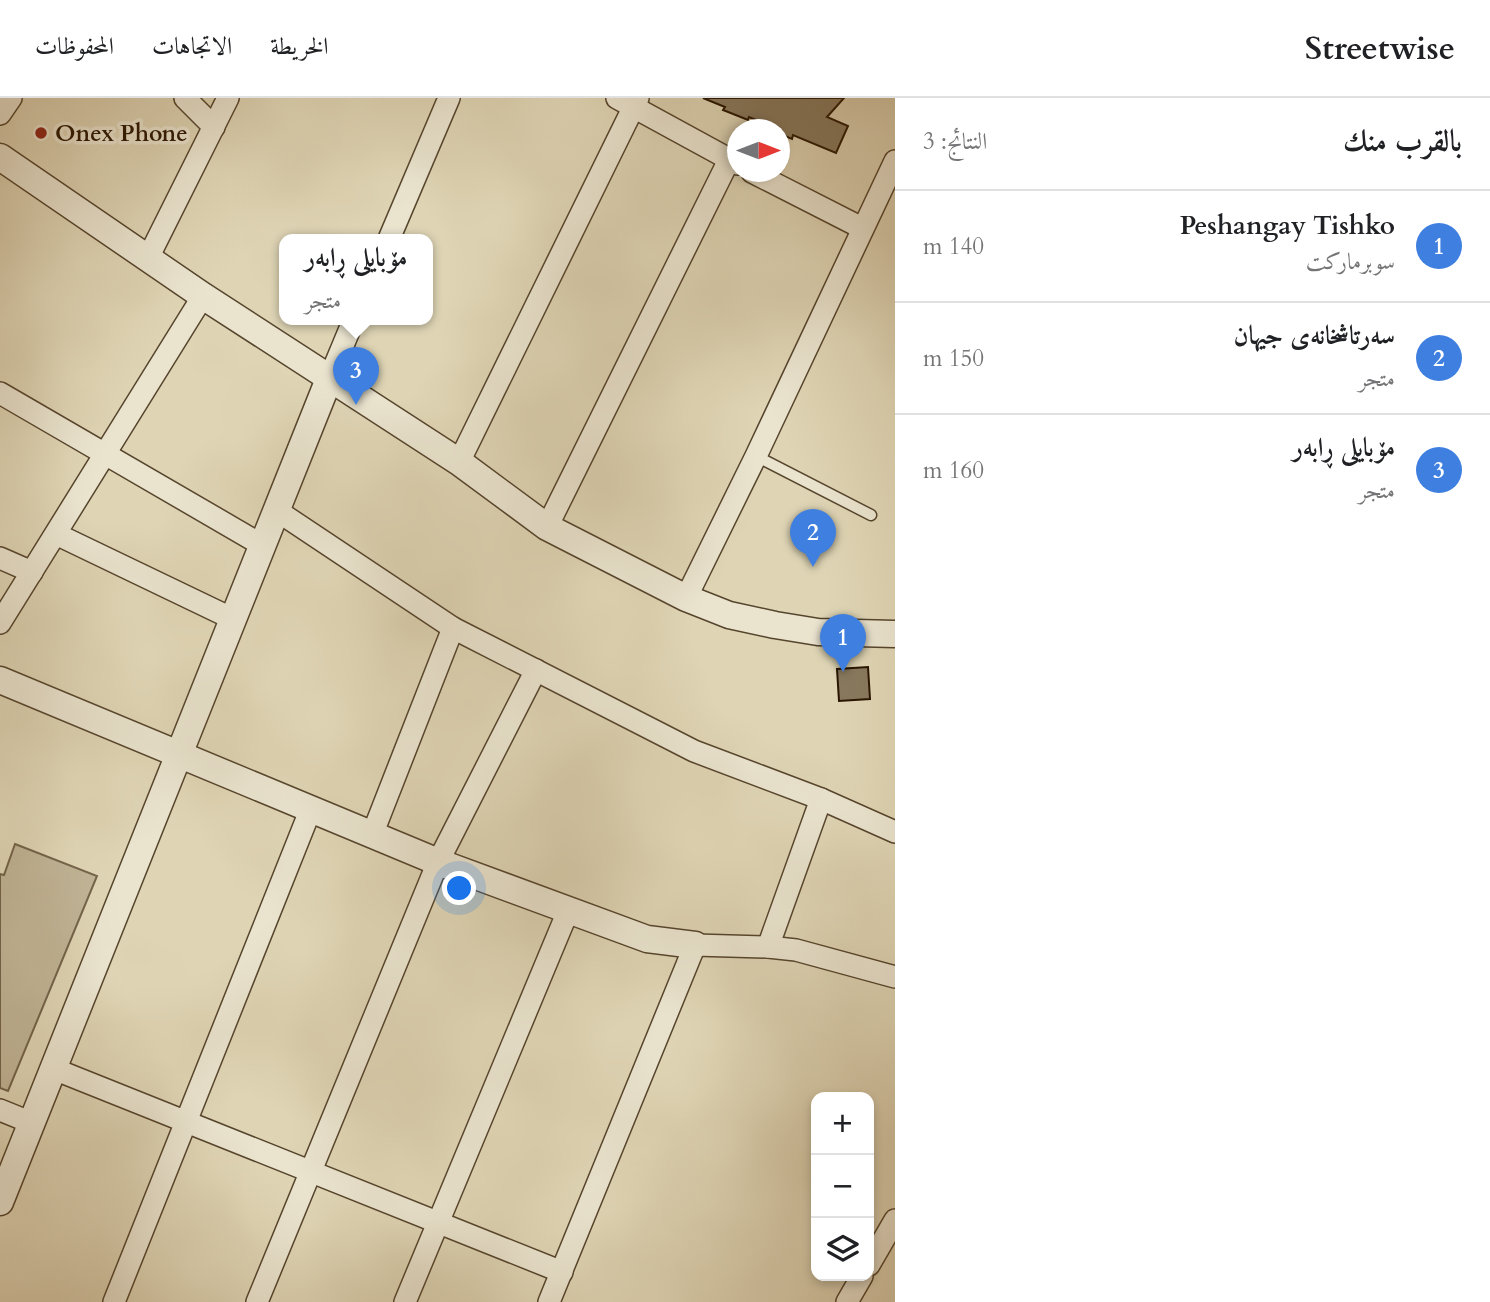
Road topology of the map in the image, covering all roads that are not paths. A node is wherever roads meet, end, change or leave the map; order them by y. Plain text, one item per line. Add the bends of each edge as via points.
1 (11, 98) edge
2 (185, 98) edge
3 (228, 98) edge
4 (449, 98) edge
5 (630, 101) edge
6 (0, 114) edge
7 (214, 127) junction
8 (0, 157) edge
9 (727, 158) edge
10 (895, 161) edge
11 (727, 174) edge
12 (772, 182) edge
13 (862, 228) junction
14 (391, 234) edge
15 (148, 258) junction
16 (203, 296) junction
17 (352, 325) edge
18 (329, 379) junction
19 (0, 393) edge
20 (105, 454) junction
21 (756, 456) junction
22 (459, 462) junction
23 (276, 510) junction
24 (871, 515) dead end
25 (547, 527) junction
26 (56, 534) junction
27 (262, 545) junction
28 (0, 558) edge
29 (32, 572) junction
30 (686, 598) junction
31 (233, 619) junction
32 (0, 623) edge
33 (453, 628) junction
34 (895, 634) edge
35 (536, 670) junction
36 (0, 681) edge
37 (179, 754) junction
38 (821, 799) junction
39 (310, 811) junction
40 (895, 832) edge
41 (372, 835) junction
42 (438, 862) junction
43 (568, 911) junction
44 (695, 945) junction
45 (768, 947) junction
46 (895, 977) edge
47 (54, 1069) junction
48 (0, 1110) edge
49 (186, 1122) junction
50 (32, 1123) junction
51 (309, 1171) junction
52 (0, 1202) edge
53 (895, 1220) edge
54 (438, 1222) junction
55 (874, 1256) edge
56 (562, 1272) junction
57 (859, 1281) edge
58 (114, 1302) edge
59 (257, 1302) edge
60 (405, 1302) edge
61 (549, 1302) edge
62 (847, 1302) edge

1 - 6 street
2 - 7 street
3 - 7 street
4 - 14 street
5 - 9 street
5 - 22 street
7 - 15 street
8 - 15 street
10 - 13 street
11 - 25 street
12 - 13 street
13 - 21 street
15 - 16 street
16 - 18 street
16 - 20 street
17 - 18 street
18 - 22 street
18 - 23 street
19 - 20 street
20 - 26 street
20 - 27 street
21 - 24 lane
21 - 30 street
22 - 25 street
23 - 27 street
23 - 33 street
25 - 30 street
26 - 29 street
26 - 31 street
27 - 31 street
28 - 29 street
29 - 32 street
30 - 34 street via 729,615 775,625 818,632
31 - 37 street
33 - 35 street
33 - 41 street
35 - 38 street via 694,751
35 - 42 street
36 - 37 street
37 - 39 street
37 - 47 street
38 - 40 street
38 - 45 street
39 - 41 street
39 - 49 street
41 - 42 street
42 - 43 street
42 - 51 street
43 - 44 street via 647,939
43 - 54 street
44 - 45 street
44 - 56 street
45 - 46 street via 796,950
47 - 49 street
47 - 50 street
48 - 50 street
49 - 51 street
49 - 58 street
50 - 52 street
51 - 54 street
51 - 59 street
53 - 55 street
54 - 56 street
54 - 60 street
56 - 61 street
57 - 62 street

